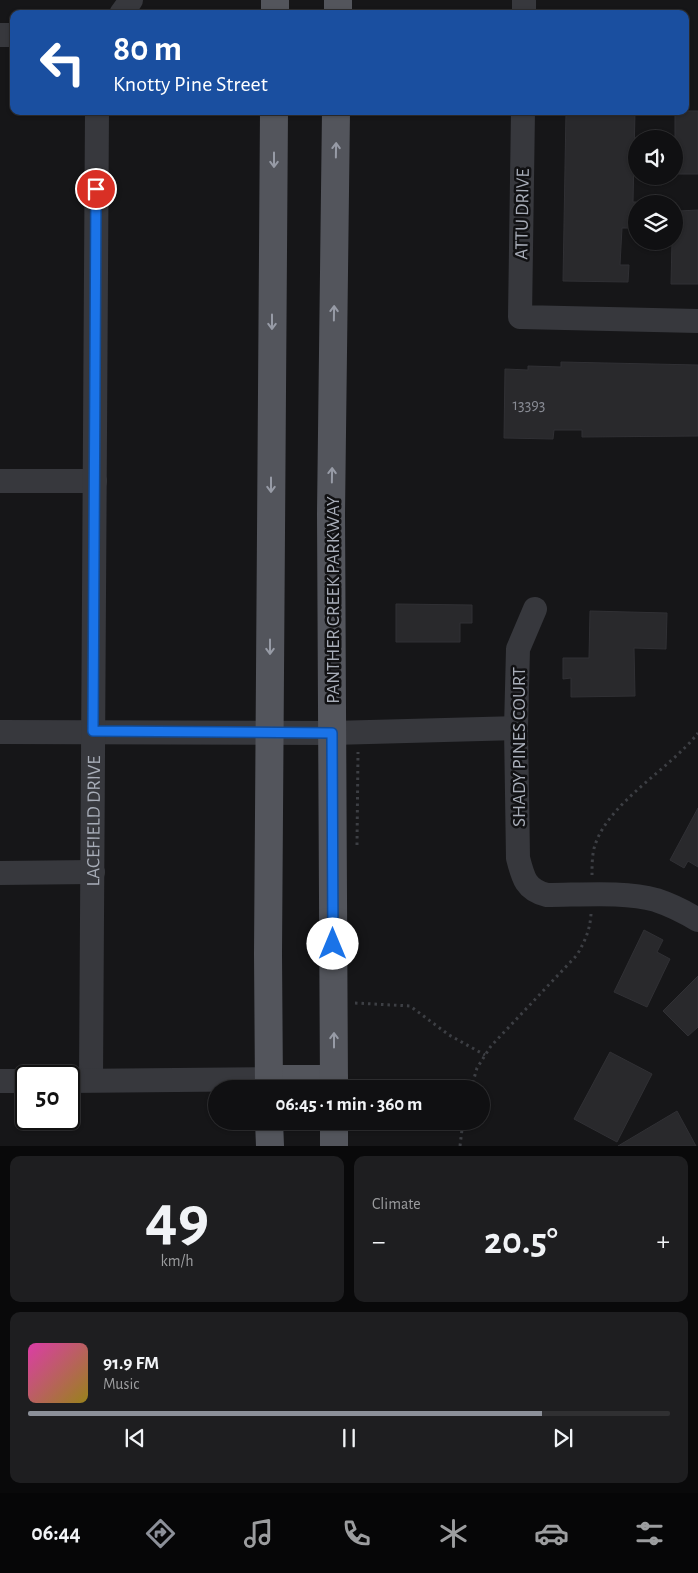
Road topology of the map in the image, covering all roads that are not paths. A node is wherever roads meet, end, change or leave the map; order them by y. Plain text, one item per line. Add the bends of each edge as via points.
1 (97, 115) edge
2 (274, 115) edge
3 (336, 115) edge
4 (522, 115) edge
5 (698, 321) edge
6 (0, 481) edge
7 (95, 481) junction
8 (535, 609) dead end
9 (516, 728) junction
10 (93, 731) junction
11 (0, 732) edge
12 (269, 733) junction
13 (332, 733) junction
14 (0, 872) edge
15 (92, 872) junction
16 (698, 920) edge
17 (269, 1080) edge
18 (334, 1080) edge
19 (0, 1081) edge
20 (15, 1081) edge
21 (80, 1081) edge
22 (208, 1083) edge
23 (270, 1130) edge
24 (334, 1130) edge
25 (270, 1146) edge
26 (334, 1146) edge

1 - 7 street, LACEFIELD DRIVE
2 -> 12 main road
13 -> 3 main road, PANTHER CREEK PARKWAY
4 - 5 street, ATTU DRIVE via 520,317
6 - 7 street
7 - 10 street, LACEFIELD DRIVE
8 - 9 street, SHADY PINES COURT via 518,649
9 - 13 street
9 - 16 street, SHADY PINES COURT via 518,858 529,888 548,895 631,896 655,900
10 - 11 street
10 - 12 street
10 - 15 street, LACEFIELD DRIVE
12 - 13 street
12 - 17 main road
18 -> 13 main road, PANTHER CREEK PARKWAY
14 - 15 street
15 - 21 street, LACEFIELD DRIVE
19 - 20 street
21 - 22 street
23 - 25 main road
24 - 26 main road

